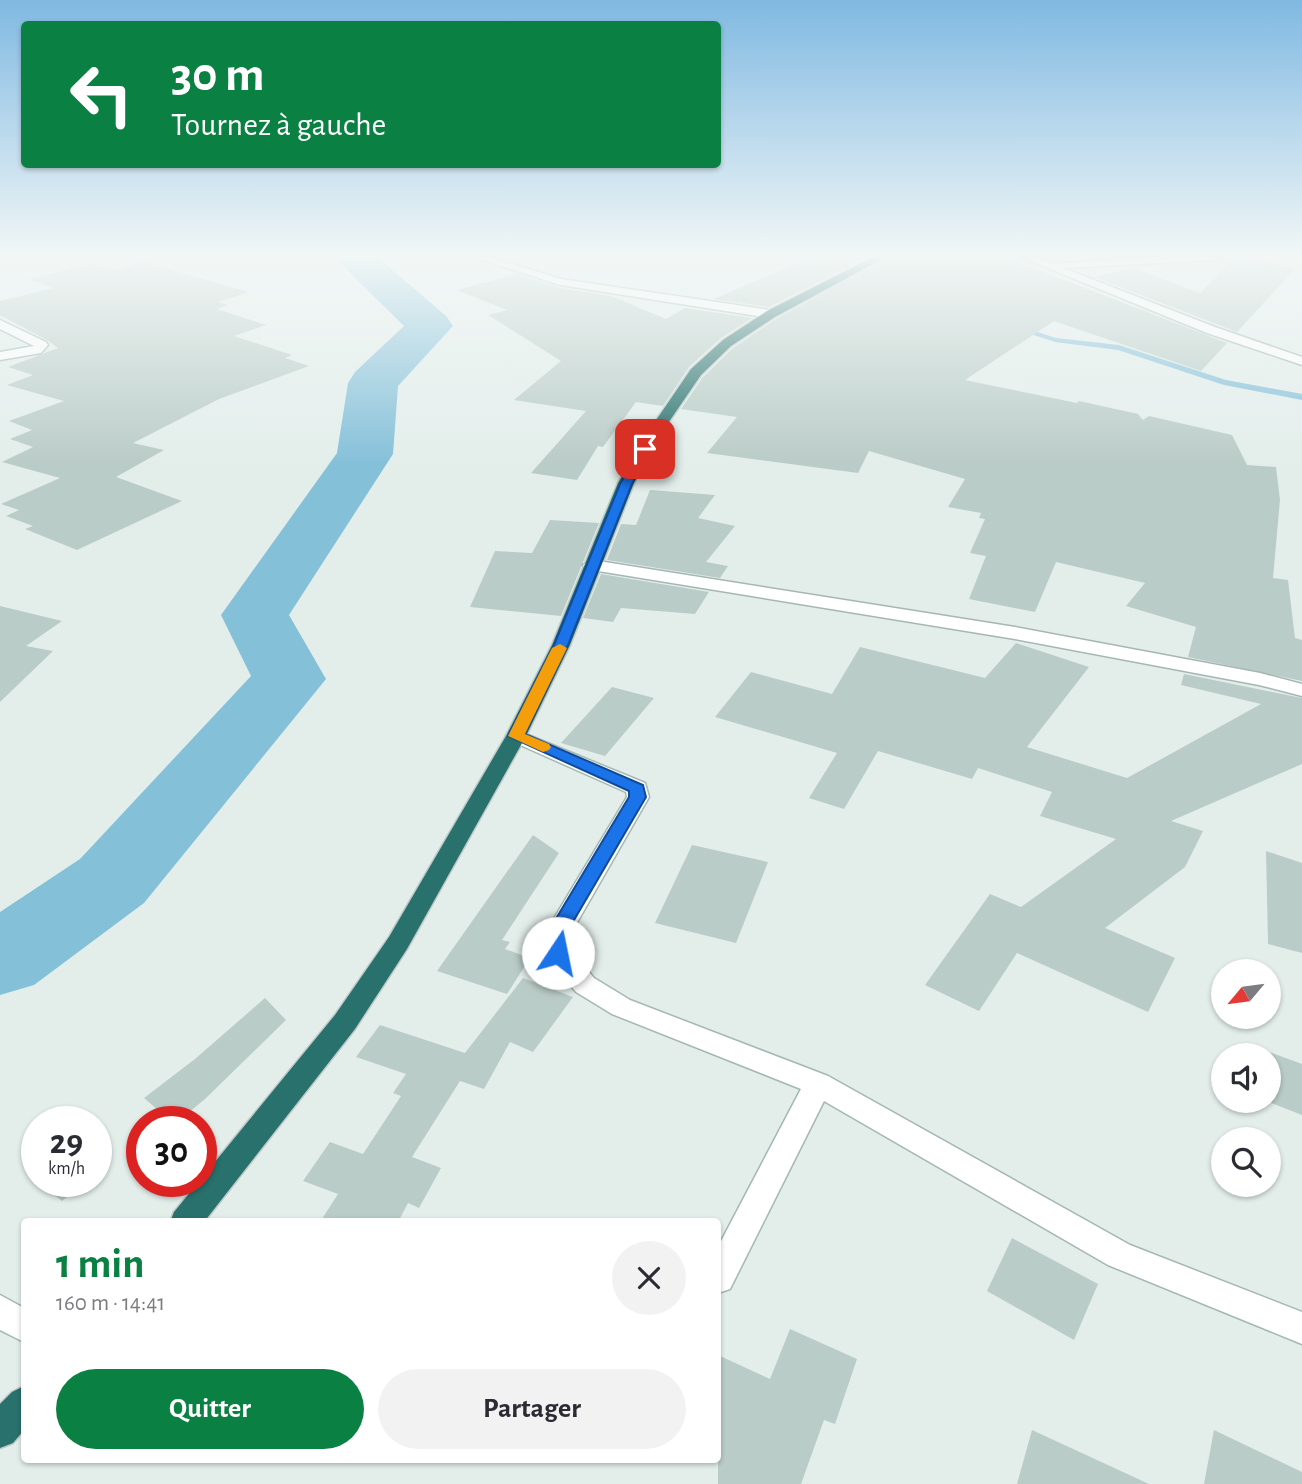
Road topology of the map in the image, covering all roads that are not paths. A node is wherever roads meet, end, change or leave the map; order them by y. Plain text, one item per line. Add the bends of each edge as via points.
1 (5, 326) edge
2 (752, 326) edge
3 (1202, 326) edge
4 (0, 356) edge
5 (1302, 361) edge
6 (592, 565) junction
7 (1302, 690) edge
8 (516, 736) junction
9 (818, 1084) junction
10 (188, 1218) edge
11 (721, 1272) edge
12 (0, 1311) edge
13 (21, 1324) edge
14 (1302, 1328) edge
15 (21, 1407) edge
16 (0, 1430) edge

1 - 4 street via 42,345 37,350
2 - 6 highway via 696,372 655,432 626,484
3 - 5 street
6 - 7 street via 1015,633
6 - 8 highway via 561,645
8 - 9 street via 637,788 638,797 554,940 558,953 585,985 621,1007
8 - 10 highway via 398,943 360,999
9 - 11 street
9 - 14 street via 1119,1255
12 - 13 street
15 - 16 highway

